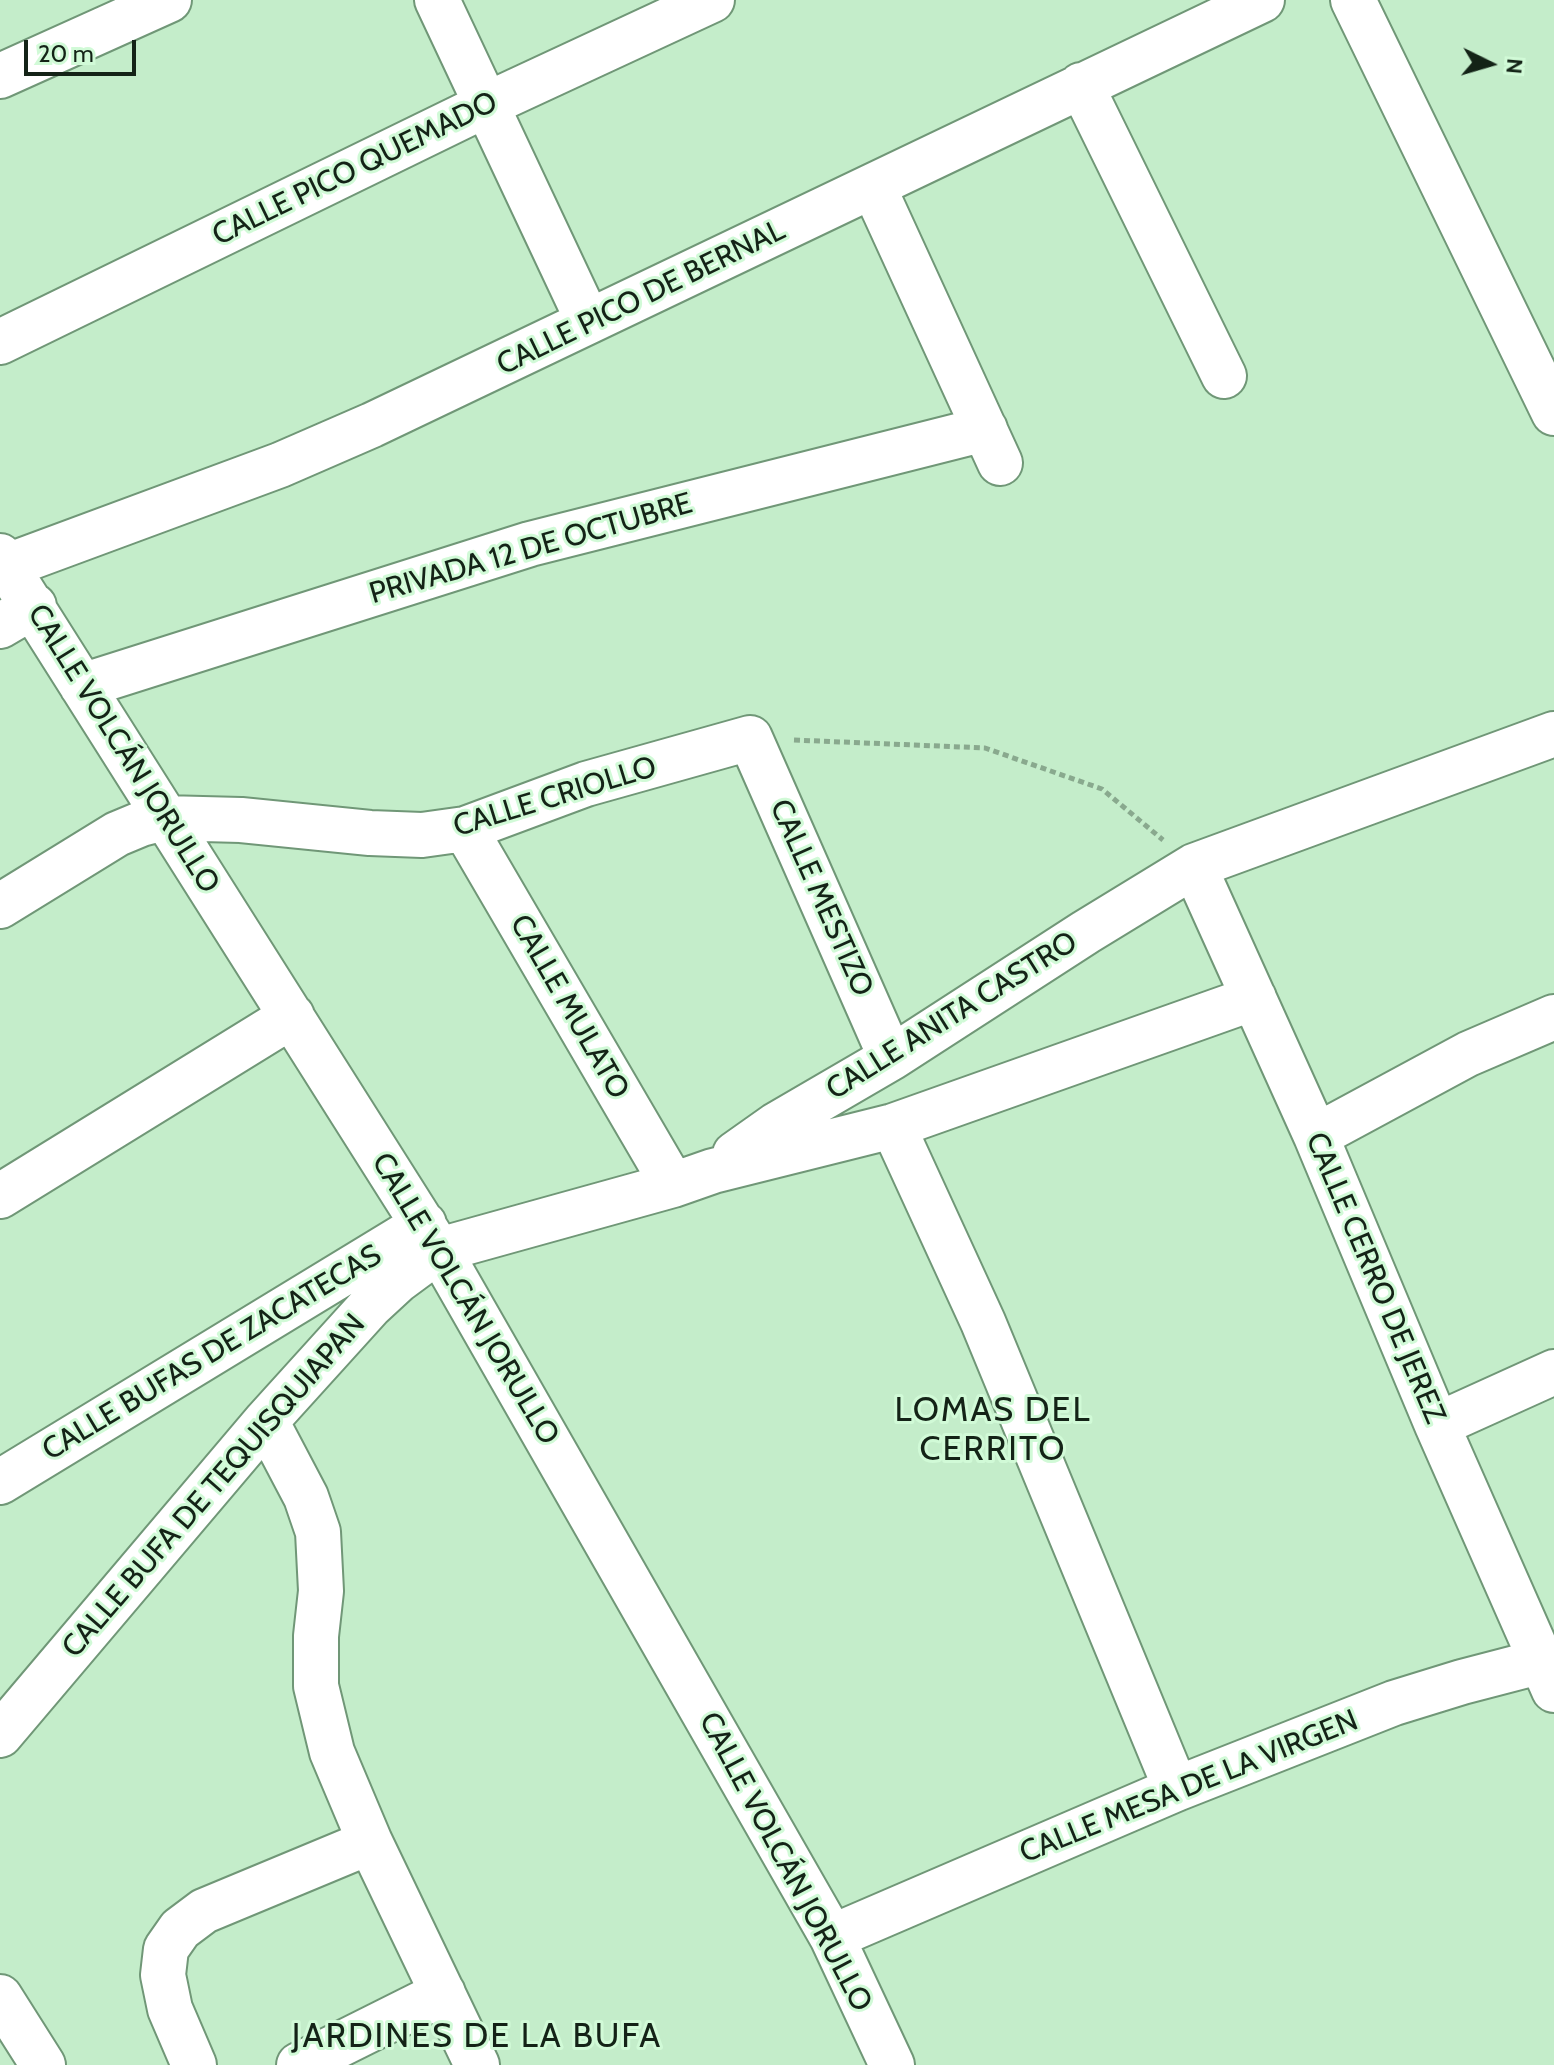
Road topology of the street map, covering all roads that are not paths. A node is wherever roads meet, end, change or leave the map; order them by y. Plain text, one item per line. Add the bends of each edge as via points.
1 (169, 0) edge
2 (437, 0) edge
3 (712, 0) edge
4 (1262, 0) edge
5 (1353, 0) edge
6 (0, 76) edge
7 (1081, 85) junction
8 (488, 104) junction
9 (873, 186) junction
10 (588, 321) junction
11 (0, 342) edge
12 (1224, 376) dead end
13 (1554, 413) edge
14 (3, 561) edge
15 (17, 616) edge
16 (82, 686) junction
17 (1554, 734) edge
18 (750, 738) joint
19 (164, 818) junction
20 (465, 829) junction
21 (1194, 866) junction
22 (0, 906) edge
23 (1254, 998) junction
24 (292, 1016) junction
25 (1554, 1017) edge
26 (891, 1058) junction
27 (893, 1126) junction
28 (1316, 1136) junction
29 (693, 1178) junction
30 (0, 1196) edge
31 (432, 1237) junction
32 (1554, 1372) edge
33 (266, 1421) junction
34 (1437, 1425) junction
35 (0, 1482) edge
36 (1550, 1670) edge
37 (0, 1735) edge
38 (1176, 1789) junction
39 (370, 1842) junction
40 (832, 1937) junction
41 (443, 1993) junction
42 (0, 1997) edge
43 (43, 2065) edge
44 (194, 2065) edge
45 (299, 2065) edge
46 (477, 2065) edge
47 (892, 2065) edge

1 - 6 street
2 - 8 street
3 - 8 street, CALLE PICO QUEMADO
4 - 7 street, CALLE PICO DE BERNAL
5 - 13 street
7 - 9 street, CALLE PICO DE BERNAL
7 - 12 street
8 - 10 street
8 - 11 street, CALLE PICO QUEMADO
9 - 10 street, CALLE PICO DE BERNAL
9 - 16 street, PRIVADA 12 DE OCTUBRE via 992,446 530,544
10 - 14 street, CALLE PICO DE BERNAL via 280,465
14 - 15 street, CALLE VOLCÁN JORULLO
15 - 16 street, CALLE VOLCÁN JORULLO
16 - 19 street, CALLE VOLCÁN JORULLO
17 - 21 street, CALLE ANITA CASTRO
18 - 20 street, CALLE CRIOLLO via 586,784
18 - 26 street, CALLE MESTIZO
19 - 20 street, CALLE CRIOLLO via 422,835
19 - 22 street, CALLE CRIOLLO via 117,834
19 - 24 street, CALLE VOLCÁN JORULLO
20 - 29 street, CALLE MULATO
21 - 23 street, CALLE CERRO DE JEREZ
21 - 26 street, CALLE ANITA CASTRO
23 - 27 street, CALLE ANITA CASTRO
23 - 28 street, CALLE CERRO DE JEREZ
24 - 30 street
24 - 31 street, CALLE VOLCÁN JORULLO
25 - 28 street via 1468,1054
26 - 29 street, CALLE ANITA CASTRO
27 - 29 street, CALLE ANITA CASTRO
27 - 38 street via 983,1322
28 - 34 street, CALLE CERRO DE JEREZ
29 - 31 street, CALLE ANITA CASTRO
31 - 33 street, CALLE BUFA DE TEQUISQUIAPAN
31 - 35 street, CALLE BUFAS DE ZACATECAS
31 - 40 street, CALLE VOLCÁN JORULLO
32 - 34 street
33 - 37 street, CALLE BUFA DE TEQUISQUIAPAN
33 - 39 street via 318,1532 316,1686 332,1752
34 - 36 street, CALLE CERRO DE JEREZ
36 - 38 street, CALLE MESA DE LA VIRGEN via 1462,1682 1394,1703
38 - 40 street, CALLE MESA DE LA VIRGEN
39 - 41 street
39 - 44 street via 204,1911 180,1929 166,1949 163,1975 170,2009
40 - 47 street, CALLE VOLCÁN JORULLO
41 - 45 street
41 - 46 street
42 - 43 street

